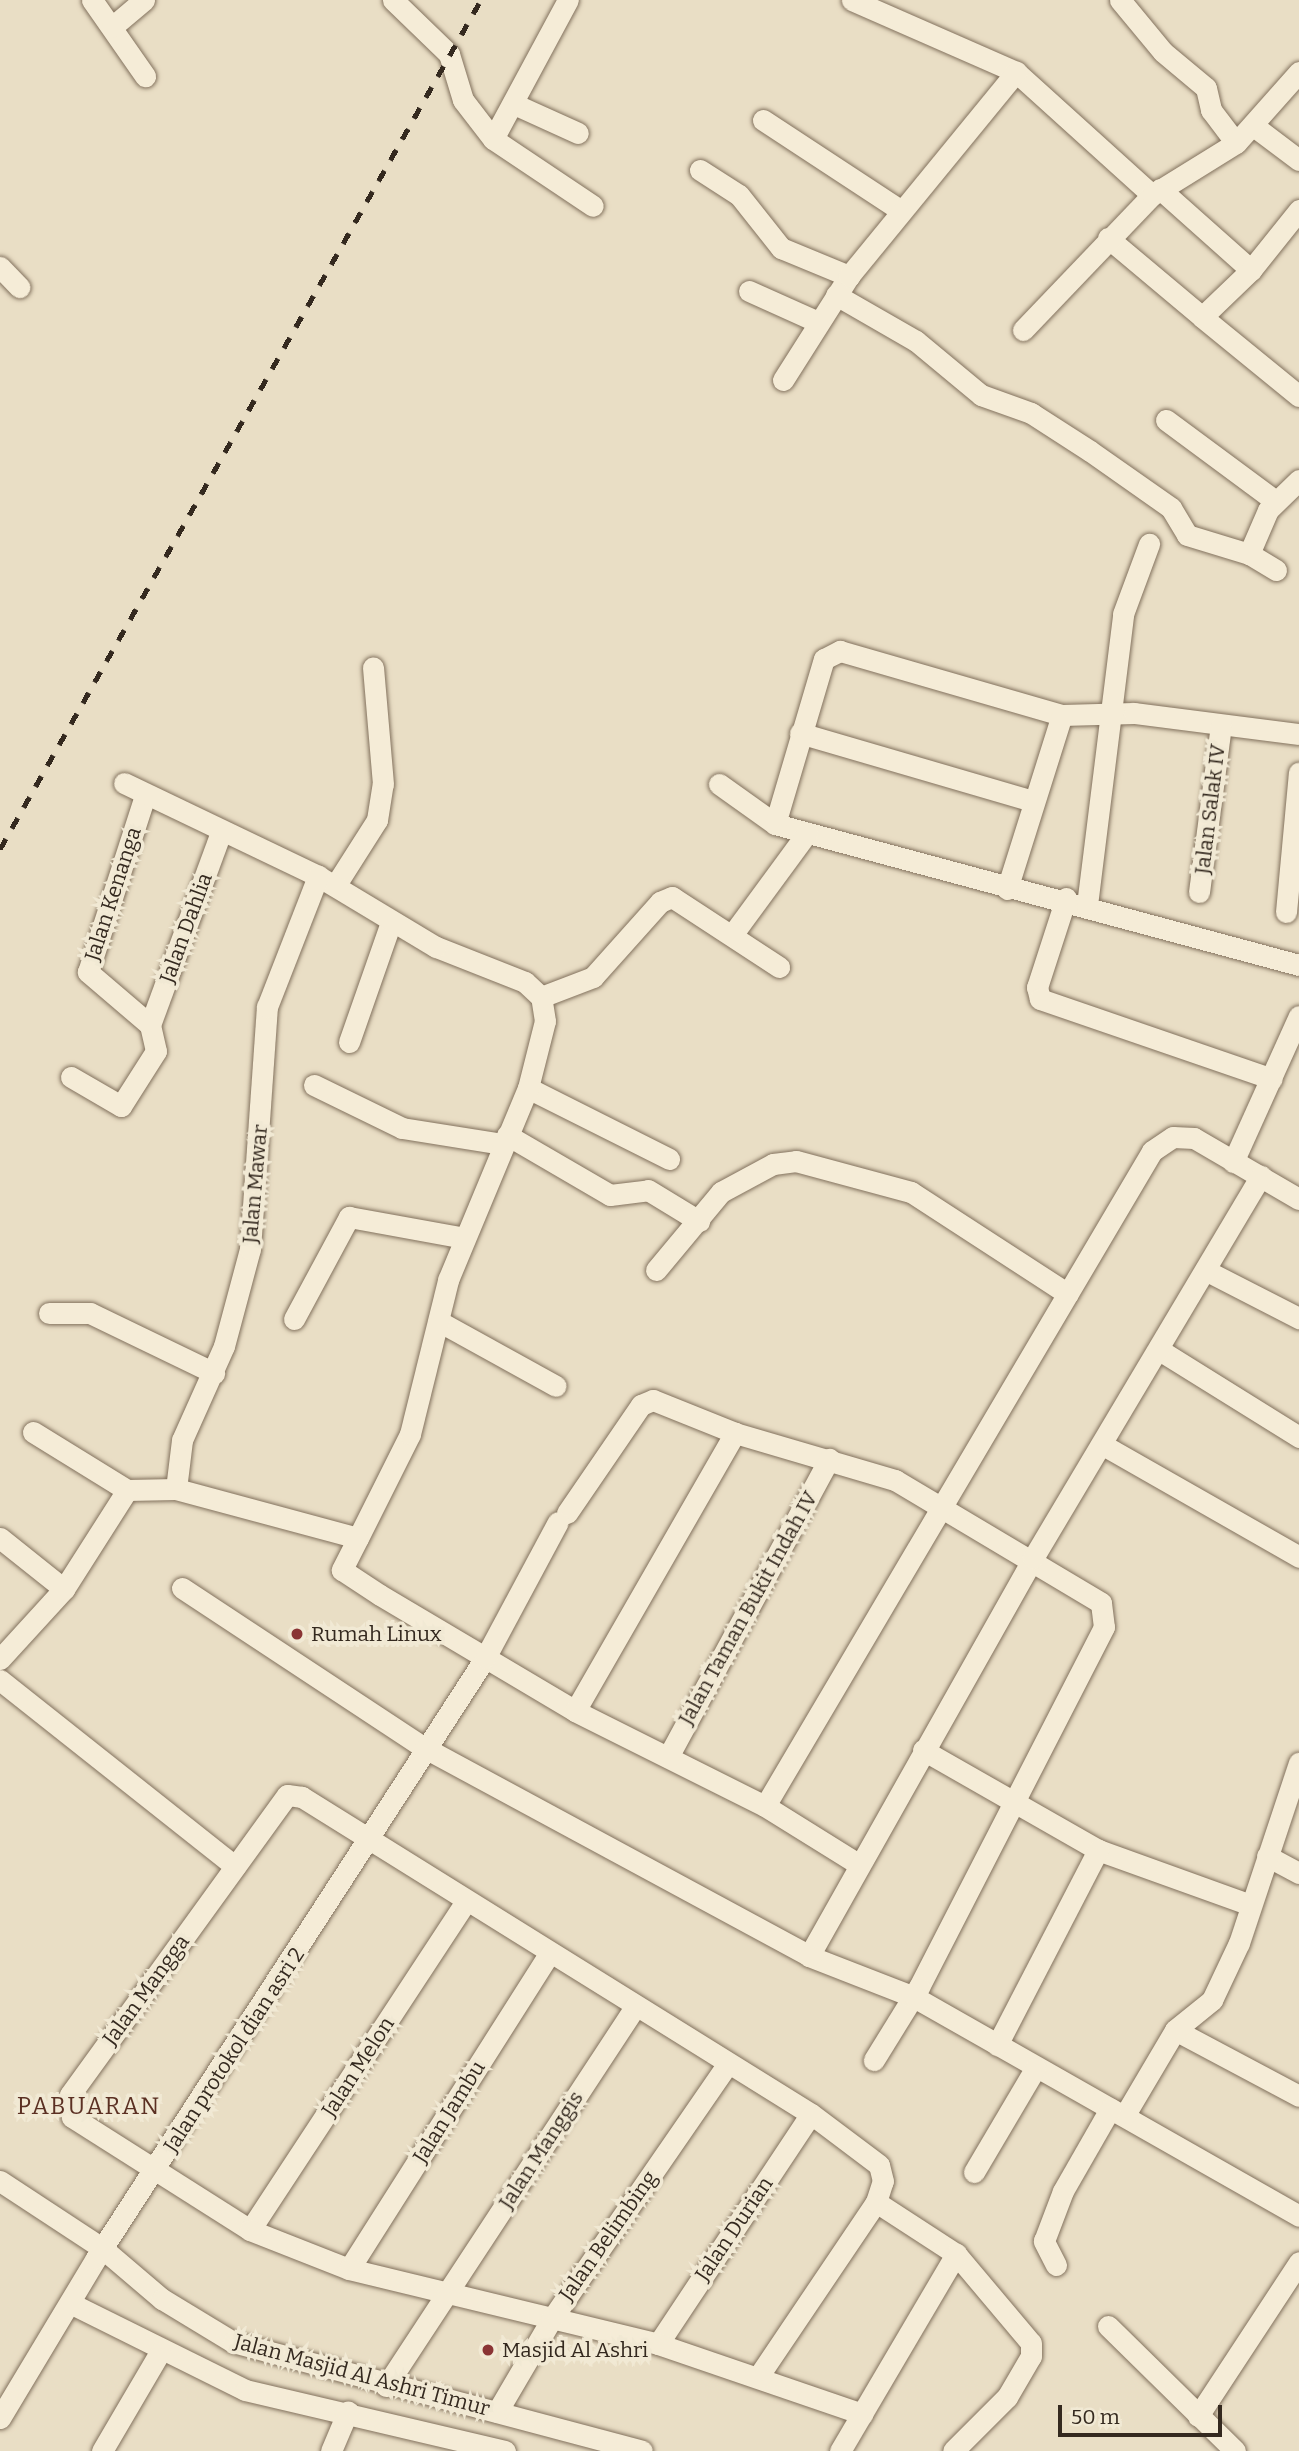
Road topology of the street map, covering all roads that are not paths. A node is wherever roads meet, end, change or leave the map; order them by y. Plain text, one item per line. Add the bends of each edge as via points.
1 (92, 0) edge
2 (144, 0) edge
3 (393, 0) edge
4 (568, 0) edge
5 (852, 0) edge
6 (1120, 0) edge
7 (112, 27) junction
8 (1016, 72) junction
9 (1299, 72) edge
10 (145, 76) dead end
11 (514, 104) junction
12 (763, 120) dead end
13 (1255, 127) junction
14 (578, 133) dead end
15 (493, 139) junction
16 (1237, 143) junction
17 (1299, 160) edge
18 (700, 170) dead end
19 (1156, 192) junction
20 (593, 206) dead end
21 (900, 210) junction
22 (1299, 210) edge
23 (1108, 238) junction
24 (0, 267) edge
25 (1251, 270) junction
26 (849, 276) junction
27 (19, 287) dead end
28 (749, 291) dead end
29 (836, 295) junction
30 (1202, 317) junction
31 (818, 322) junction
32 (1023, 330) dead end
33 (783, 380) dead end
34 (1299, 396) edge
35 (1166, 420) dead end
36 (1299, 480) edge
37 (1274, 500) junction
38 (1149, 544) dead end
39 (1249, 554) junction
40 (1276, 570) dead end
41 (373, 667) dead end
42 (1112, 713) junction
43 (1062, 715) junction
44 (1221, 725) junction
45 (800, 733) junction
46 (1299, 734) edge
47 (1299, 773) edge
48 (124, 783) dead end
49 (719, 784) dead end
50 (145, 794) junction
51 (1033, 801) junction
52 (775, 824) junction
53 (221, 832) junction
54 (807, 833) junction
55 (327, 881) junction
56 (1007, 889) junction
57 (1199, 892) dead end
58 (1066, 898) junction
59 (1087, 905) junction
60 (1286, 912) dead end
61 (391, 922) junction
62 (732, 935) junction
63 (1299, 965) edge
64 (779, 967) dead end
65 (541, 997) junction
66 (1299, 1016) edge
67 (150, 1025) junction
68 (349, 1042) dead end
69 (71, 1077) dead end
70 (1272, 1079) junction
71 (314, 1085) dead end
72 (528, 1088) junction
73 (505, 1140) junction
74 (669, 1159) dead end
75 (1233, 1162) junction
76 (1261, 1176) junction
77 (1298, 1194) edge
78 (699, 1221) junction
79 (464, 1238) junction
80 (1205, 1269) junction
81 (656, 1270) dead end
82 (1068, 1294) junction
83 (49, 1313) dead end
84 (1299, 1318) edge
85 (294, 1319) dead end
86 (440, 1322) junction
87 (1161, 1351) junction
88 (214, 1373) junction
89 (556, 1386) dead end
90 (33, 1432) dead end
91 (735, 1433) junction
92 (1299, 1437) edge
93 (1103, 1445) junction
94 (830, 1459) junction
95 (176, 1489) junction
96 (127, 1490) junction
97 (941, 1508) junction
98 (0, 1538) edge
99 (358, 1538) junction
100 (1299, 1557) edge
101 (1033, 1558) junction
102 (182, 1588) dead end
103 (64, 1589) junction
104 (485, 1658) junction
105 (0, 1659) edge
106 (0, 1680) edge
107 (575, 1711) junction
108 (425, 1748) junction
109 (923, 1750) junction
110 (668, 1758) junction
111 (1299, 1763) edge
112 (1013, 1801) junction
113 (765, 1806) junction
114 (369, 1840) junction
115 (1098, 1850) junction
116 (1267, 1856) junction
117 (858, 1864) junction
118 (235, 1866) junction
119 (1299, 1873) edge
120 (466, 1903) junction
121 (1248, 1904) junction
122 (548, 1956) junction
123 (809, 1956) junction
124 (914, 1997) junction
125 (634, 2008) junction
126 (1175, 2031) junction
127 (997, 2045) junction
128 (873, 2060) dead end
129 (727, 2065) junction
130 (1035, 2069) junction
131 (1299, 2096) edge
132 (1118, 2111) junction
133 (810, 2114) junction
134 (974, 2172) dead end
135 (155, 2174) junction
136 (0, 2181) edge
137 (876, 2202) junction
138 (1299, 2216) edge
139 (250, 2230) junction
140 (99, 2253) junction
141 (956, 2254) junction
142 (1299, 2262) edge
143 (1056, 2265) dead end
144 (349, 2269) junction
145 (447, 2292) junction
146 (72, 2304) junction
147 (551, 2320) junction
148 (1108, 2326) dead end
149 (658, 2344) junction
150 (160, 2352) junction
151 (760, 2374) junction
152 (386, 2386) junction
153 (348, 2411) junction
154 (498, 2412) junction
155 (862, 2414) junction
156 (1198, 2416) junction
157 (0, 2418) edge
158 (105, 2447) edge
159 (127, 2451) edge
160 (331, 2451) edge
161 (505, 2451) edge
162 (642, 2451) edge
163 (840, 2451) edge
164 (953, 2451) edge
165 (1235, 2451) edge

1 - 7 street
2 - 7 street
3 - 15 street via 449,54 463,100
4 - 11 street
5 - 8 street
6 - 16 street via 1163,52 1206,88 1211,110
7 - 10 street
8 - 19 street
8 - 21 street
9 - 13 street
11 - 14 street
11 - 15 street
12 - 21 street
13 - 16 street
13 - 17 street
15 - 20 street
16 - 19 street
18 - 26 street via 739,195 781,248
19 - 23 street
19 - 25 street
21 - 26 street
22 - 25 street
23 - 30 street
23 - 32 street
24 - 27 street
25 - 30 street
26 - 29 street
28 - 31 street
29 - 31 street
29 - 39 street via 916,341 981,396 1031,413 1090,451 1171,508 1187,535
30 - 34 street
31 - 33 street
35 - 37 street
36 - 37 street
37 - 39 street
38 - 42 street via 1123,614
39 - 40 street
41 - 55 street, Jalan Mawar via 383,783 377,820
42 - 43 street
42 - 44 street
42 - 59 street
43 - 45 street via 840,651 824,659
43 - 51 street
44 - 46 street
44 - 57 street, Jalan Salak IV
45 - 51 street
45 - 52 street
47 - 60 street
48 - 50 street
49 - 52 street
50 - 53 street
50 - 67 street, Jalan Kenanga via 88,972
51 - 56 street
52 - 54 street
53 - 55 street
53 - 67 street, Jalan Dahlia
54 - 56 street
54 - 62 street
55 - 61 street
55 - 88 street, Jalan Mawar via 267,1007 250,1249
56 - 58 street
58 - 59 street
58 - 70 street via 1037,988 1040,999
59 - 63 street
61 - 65 street via 525,982
61 - 68 street
62 - 64 street
62 - 65 street via 680,900 665,898 593,977
65 - 72 street via 545,1021
66 - 70 street
67 - 69 street via 156,1051 121,1106
70 - 75 street
71 - 73 street via 402,1128
72 - 73 street
72 - 74 street
73 - 78 street via 610,1195 648,1189
73 - 79 street
75 - 76 street
75 - 82 street via 1194,1138 1174,1137 1153,1152
76 - 77 street
76 - 80 street
78 - 81 street
78 - 82 street via 721,1192 745,1177 774,1164 819,1163 911,1192
79 - 85 street via 349,1217
79 - 86 street
80 - 84 street
80 - 87 street
82 - 97 street
83 - 88 street via 90,1313
86 - 89 street
86 - 99 street via 410,1434
87 - 92 street
87 - 93 street
88 - 95 street, Jalan Mawar via 182,1440
90 - 96 street
91 - 94 street
91 - 104 street, Jalan protokol dian asri 2 via 646,1400 563,1518
91 - 107 street
93 - 100 street
93 - 101 street
94 - 97 street via 895,1480
94 - 110 street, Jalan Taman Bukit Indah IV
95 - 96 street
95 - 99 street
96 - 103 street
97 - 101 street
97 - 113 street
98 - 103 street
99 - 104 street via 342,1570
101 - 109 street
101 - 112 street via 1093,1596 1106,1615
102 - 108 street
103 - 105 street
104 - 107 street
104 - 108 street, Jalan protokol dian asri 2
106 - 118 street
107 - 110 street
108 - 114 street, Jalan protokol dian asri 2
108 - 123 street
109 - 112 street
109 - 117 street
110 - 113 street
111 - 116 street
112 - 115 street
112 - 124 street
113 - 117 street
114 - 118 street, Jalan Mangga via 302,1797 287,1795
114 - 120 street
114 - 135 street, Jalan protokol dian asri 2
115 - 121 street
115 - 127 street
116 - 119 street
116 - 121 street
117 - 123 street
118 - 135 street, Jalan Mangga via 70,2095 72,2117
120 - 122 street
120 - 139 street, Jalan Melon
121 - 126 street via 1212,2000
122 - 125 street
122 - 144 street, Jalan Jambu
123 - 124 street
124 - 127 street
124 - 128 street
125 - 129 street
125 - 145 street, Jalan Manggis
126 - 131 street
126 - 132 street
127 - 130 street
129 - 133 street
129 - 147 street, Jalan Belimbing
130 - 132 street
130 - 134 street
132 - 138 street
132 - 143 street via 1063,2191 1044,2241
133 - 137 street via 879,2165 883,2181
133 - 149 street, Jalan Durian
135 - 139 street
135 - 140 street, Jalan protokol dian asri 2
136 - 140 street, Jalan Masjid Al Ashri Timur
137 - 141 street
137 - 151 street
139 - 144 street
140 - 146 street, Jalan protokol dian asri 2
140 - 152 street, Jalan Masjid Al Ashri Timur via 233,2342
141 - 155 street
141 - 164 street via 1027,2331 1031,2356 1007,2397
142 - 156 street
144 - 145 street
145 - 147 street
145 - 152 street, Jalan Manggis
146 - 150 street
146 - 157 street, Jalan protokol dian asri 2
147 - 149 street
147 - 154 street, Jalan Belimbing
148 - 156 street
149 - 151 street
150 - 153 street via 245,2390
150 - 158 street
151 - 155 street
152 - 154 street, Jalan Masjid Al Ashri Timur
153 - 160 street
153 - 161 street
154 - 162 street, Jalan Masjid Al Ashri Timur
155 - 163 street
156 - 165 street
158 - 159 street

